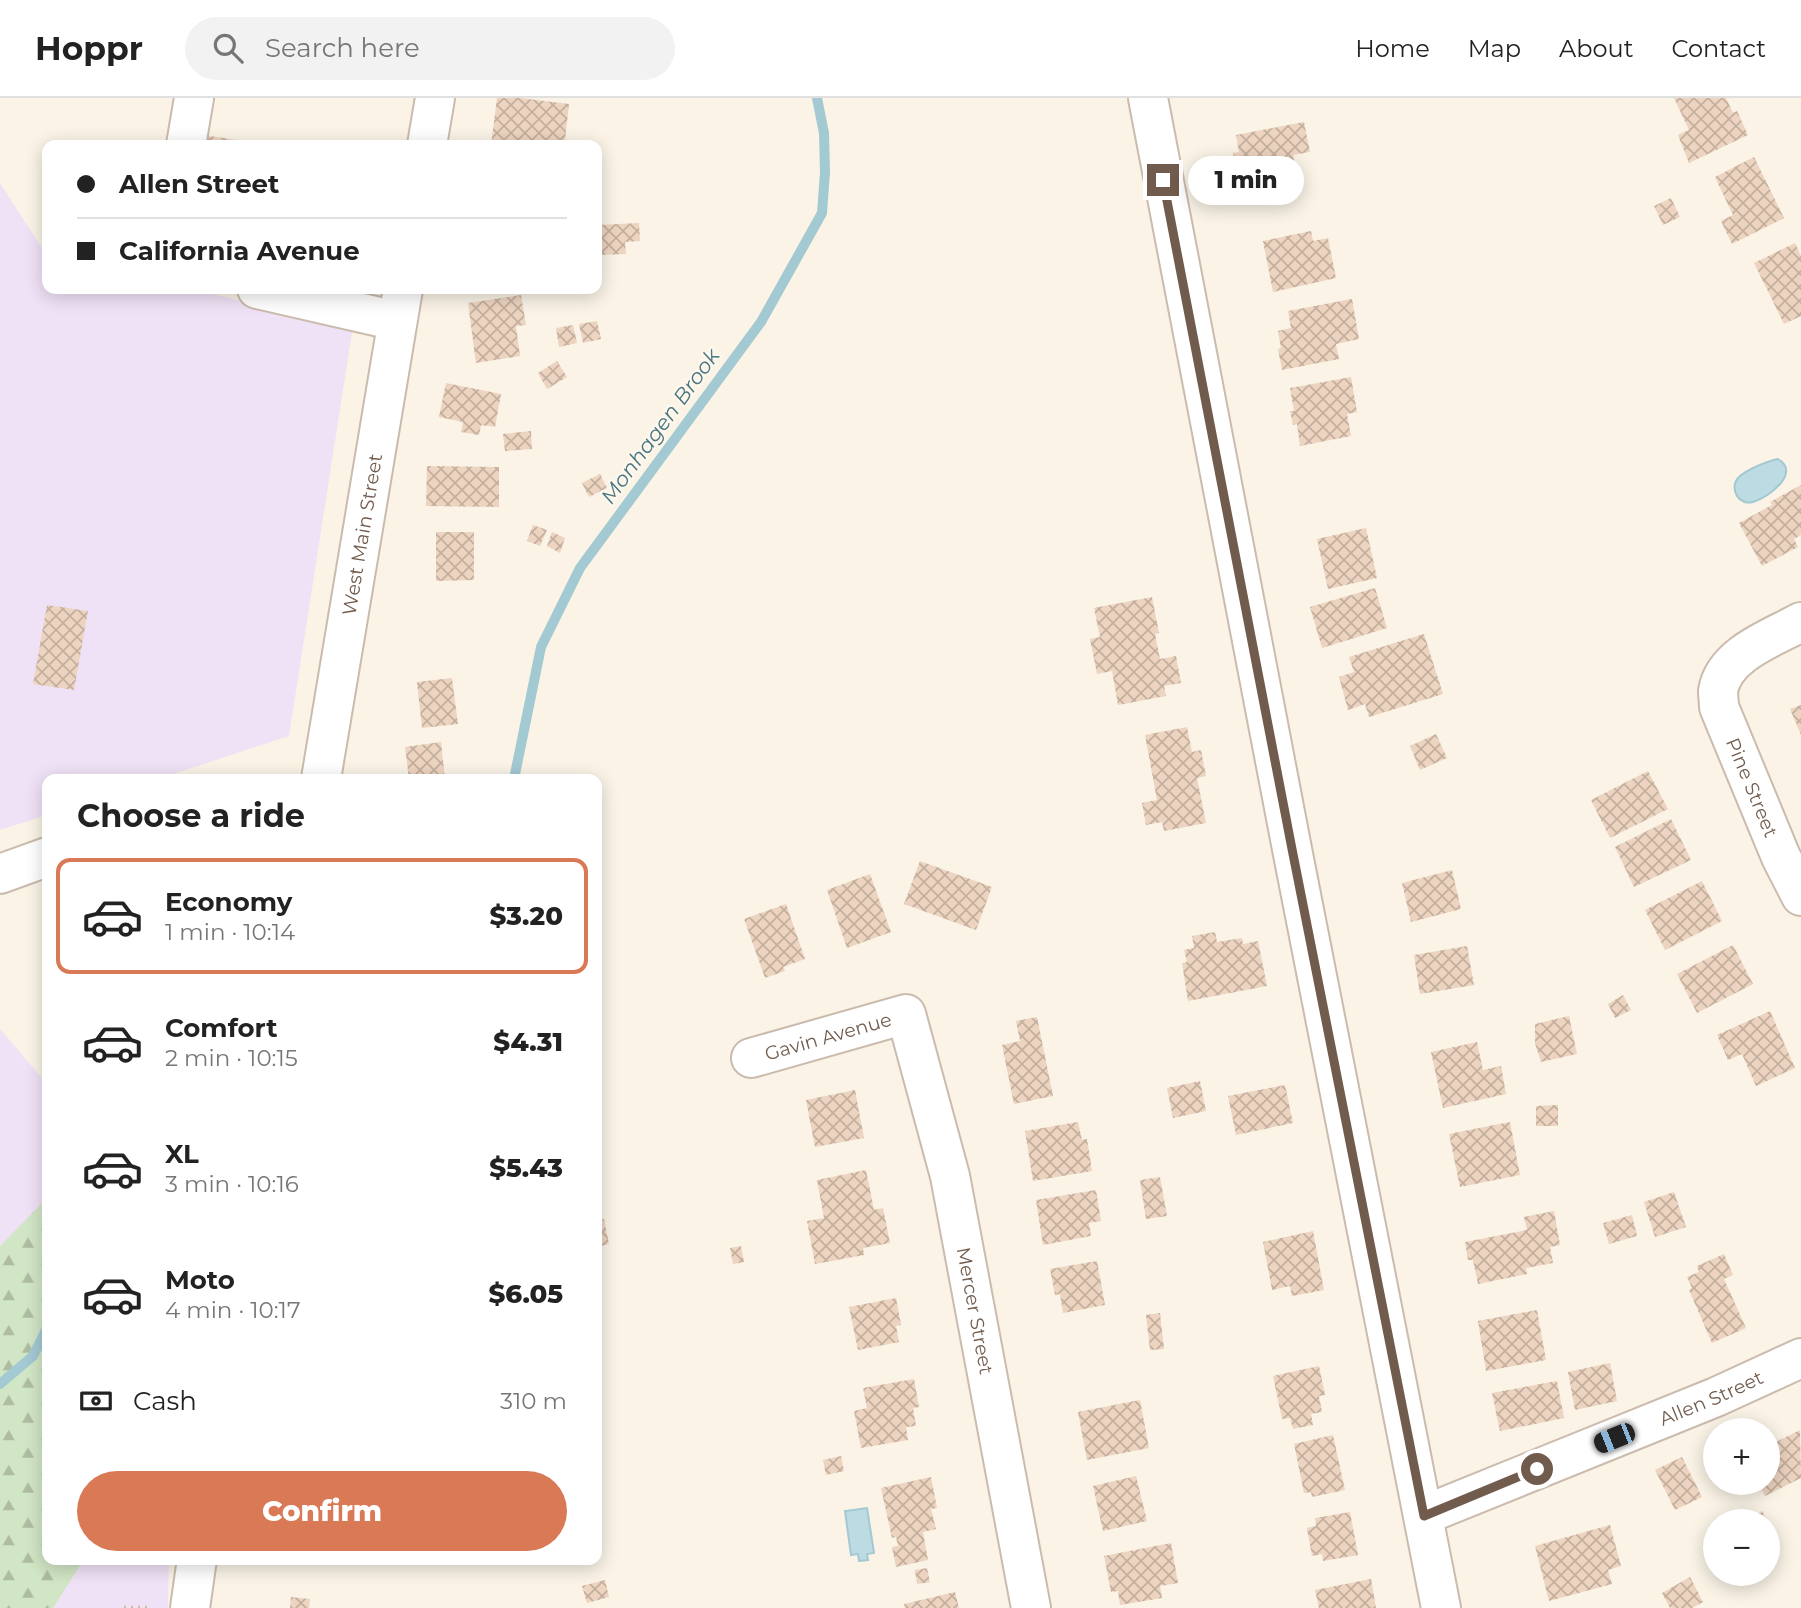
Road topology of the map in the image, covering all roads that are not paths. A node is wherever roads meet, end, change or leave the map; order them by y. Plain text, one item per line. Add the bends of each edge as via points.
1 (194, 98) edge
2 (435, 98) edge
3 (1148, 98) edge
4 (187, 140) edge
5 (428, 140) edge
6 (302, 294) edge
7 (400, 305) edge
8 (1801, 622) edge
9 (319, 774) edge
10 (42, 860) edge
11 (0, 874) edge
12 (1801, 896) edge
13 (906, 1014) joint
14 (751, 1058) dead end
15 (1801, 1358) edge
16 (1424, 1516) junction
17 (196, 1565) edge
18 (190, 1608) edge
19 (1031, 1608) edge
20 (1441, 1608) edge

1 - 4 street
2 - 5 street
3 - 16 street
6 - 7 street
7 - 9 street, West Main Street
8 - 12 street, Pine Street via 1735,660 1718,691 1719,707
10 - 11 street
13 - 14 street, Gavin Avenue
13 - 19 street, Mercer Street via 950,1176
15 - 16 street, Allen Street
16 - 20 street
17 - 18 street

